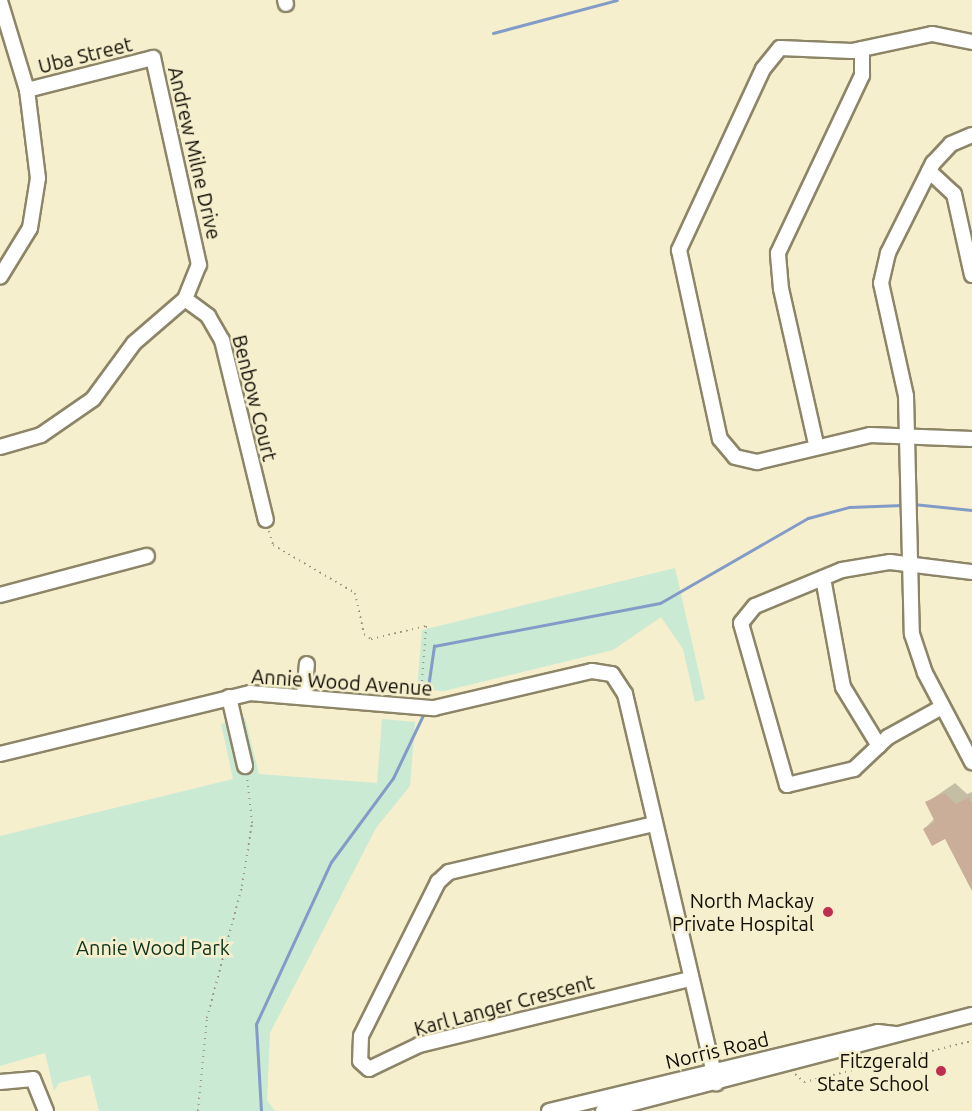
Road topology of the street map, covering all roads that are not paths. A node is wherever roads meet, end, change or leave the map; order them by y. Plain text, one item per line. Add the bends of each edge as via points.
1 (0, 1) edge
2 (972, 42) edge
3 (862, 49) junction
4 (153, 58) joint
5 (27, 90) junction
6 (972, 135) edge
7 (929, 171) junction
8 (972, 275) edge
9 (0, 277) edge
10 (185, 299) junction
11 (905, 432) junction
12 (972, 439) edge
13 (816, 444) junction
14 (0, 447) edge
15 (266, 520) road end
16 (147, 556) dead end
17 (907, 564) junction
18 (972, 572) edge
19 (823, 578) junction
20 (0, 596) edge
21 (307, 664) dead end
22 (228, 697) junction
23 (304, 697) junction
24 (942, 707) junction
25 (879, 746) junction
26 (0, 754) edge
27 (972, 762) edge
28 (245, 766) road end
29 (654, 824) junction
30 (689, 979) junction
31 (972, 1015) edge
32 (714, 1076) junction
33 (0, 1082) edge
34 (698, 1088) junction
35 (602, 1107) edge
36 (46, 1111) edge
37 (549, 1111) edge
38 (630, 1111) edge

1 - 5 street
2 - 3 street via 932,34
3 - 13 street via 862,75 778,253 781,289
3 - 13 street via 794,45 771,55 679,250 725,450 757,462
4 - 5 street, Uba Street
4 - 10 street, Andrew Milne Drive via 198,243 196,282
5 - 9 street via 36,203 20,249
6 - 7 street via 948,147
7 - 8 street via 954,194
7 - 11 street via 882,278 906,396
10 - 14 street, Andrew Milne Drive via 134,343 93,399 74,416 41,435
10 - 15 street, Benbow Court via 208,316 222,340
11 - 12 street
11 - 13 street
11 - 17 street
16 - 20 street
17 - 18 street
17 - 19 street via 860,567
17 - 24 street via 912,634
19 - 25 street via 843,687
19 - 25 street via 755,606 741,623 787,785 855,769
21 - 23 street
22 - 23 street, Annie Wood Avenue
22 - 26 street, Annie Wood Avenue
22 - 28 street
23 - 29 street, Annie Wood Avenue via 419,707 458,706 592,671 612,674 625,694
24 - 25 street
24 - 27 street
29 - 30 street
29 - 30 street, Karl Langer Crescent via 449,872 438,882 361,1036 360,1061 369,1069 418,1045
30 - 32 street
31 - 32 street, Norris Road via 895,1034 878,1032
32 - 34 street, Norris Road
32 - 35 street, Norris Road
33 - 36 street via 33,1079
34 - 35 street, Norris Road
34 - 38 street via 689,1097
35 - 37 street, Norris Road

